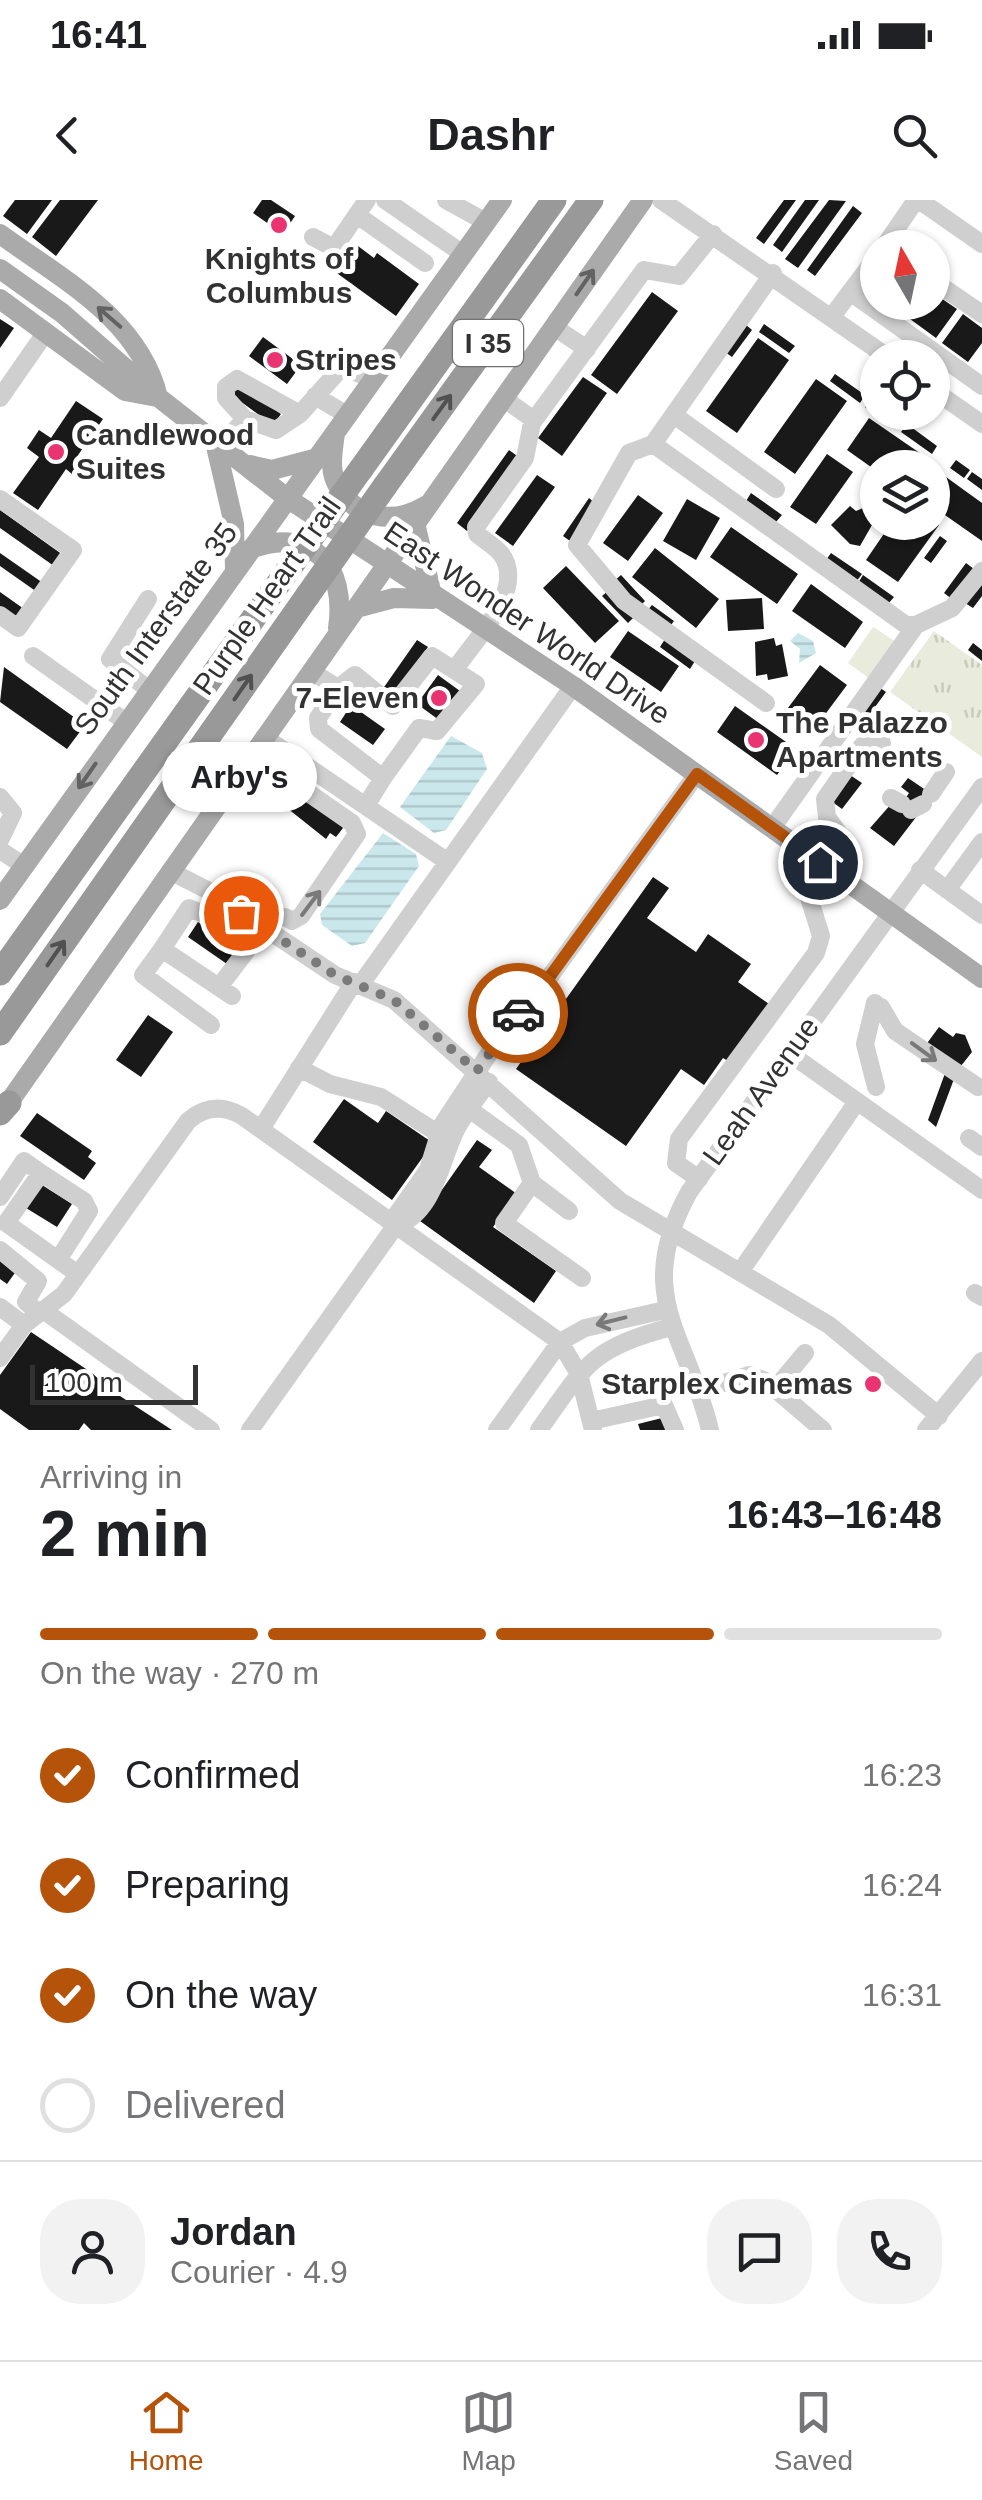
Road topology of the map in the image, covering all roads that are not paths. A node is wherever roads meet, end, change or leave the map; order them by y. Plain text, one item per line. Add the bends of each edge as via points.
1 (384, 200) edge
2 (446, 200) edge
3 (502, 200) edge
4 (554, 200) edge
5 (590, 200) edge
6 (643, 200) edge
7 (661, 200) edge
8 (918, 200) edge
9 (362, 208) edge
10 (486, 222) junction
11 (423, 227) junction
12 (897, 230) edge
13 (0, 234) edge
14 (712, 234) junction
15 (314, 237) dead end
16 (982, 244) edge
17 (406, 250) junction
18 (463, 254) junction
19 (425, 263) dead end
20 (0, 269) edge
21 (773, 273) junction
22 (860, 279) edge
23 (850, 292) junction
24 (950, 292) edge
25 (0, 299) edge
26 (982, 314) edge
27 (833, 315) junction
28 (554, 326) junction
29 (46, 332) junction
30 (866, 340) edge
31 (587, 348) junction
32 (373, 379) junction
33 (982, 386) edge
34 (315, 396) junction
35 (0, 398) edge
36 (158, 398) junction
37 (504, 398) junction
38 (950, 402) edge
39 (300, 414) junction
40 (674, 415) junction
41 (245, 420) junction
42 (534, 420) junction
43 (341, 424) junction
44 (982, 424) edge
45 (218, 444) junction
46 (653, 444) junction
47 (316, 458) junction
48 (244, 463) junction
49 (747, 468) junction
50 (776, 489) dead end
51 (726, 497) junction
52 (287, 498) junction
53 (0, 499) edge
54 (428, 504) junction
55 (415, 523) junction
56 (250, 550) junction
57 (386, 566) junction
58 (235, 570) junction
59 (982, 571) edge
60 (435, 598) junction
61 (148, 599) dead end
62 (356, 608) junction
63 (0, 615) edge
64 (916, 625) junction
65 (483, 628) junction
66 (337, 635) junction
67 (33, 656) dead end
68 (456, 668) junction
69 (311, 671) junction
70 (573, 686) junction
71 (338, 688) junction
72 (149, 690) junction
73 (766, 703) dead end
74 (393, 706) junction
75 (126, 722) junction
76 (419, 728) junction
77 (267, 734) junction
78 (882, 743) dead end
79 (946, 772) dead end
80 (697, 774) junction
81 (287, 778) dead end
82 (383, 778) junction
83 (982, 786) edge
84 (0, 797) edge
85 (912, 802) dead end
86 (366, 804) junction
87 (772, 828) junction
88 (839, 834) dead end
89 (0, 840) edge
90 (982, 842) edge
91 (0, 850) edge
92 (448, 862) junction
93 (24, 866) junction
94 (827, 867) junction
95 (170, 870) junction
96 (920, 870) junction
97 (947, 890) junction
98 (0, 900) edge
99 (889, 912) junction
100 (982, 915) edge
101 (285, 918) dead end
102 (162, 949) junction
103 (0, 973) edge
104 (982, 978) edge
105 (358, 983) junction
106 (211, 1025) dead end
107 (0, 1032) edge
108 (790, 1054) junction
109 (299, 1068) junction
110 (483, 1076) junction
111 (876, 1087) dead end
112 (978, 1087) dead end
113 (856, 1103) junction
114 (463, 1106) junction
115 (3, 1110) edge
116 (261, 1129) junction
117 (439, 1134) junction
118 (40, 1173) junction
119 (698, 1179) junction
120 (532, 1183) junction
121 (982, 1190) edge
122 (0, 1197) edge
123 (569, 1212) dead end
124 (3, 1221) edge
125 (396, 1225) junction
126 (670, 1229) junction
127 (0, 1250) edge
128 (58, 1260) junction
129 (740, 1272) junction
130 (78, 1274) junction
131 (582, 1278) dead end
132 (0, 1307) edge
133 (35, 1316) junction
134 (668, 1319) junction
135 (560, 1342) junction
136 (805, 1353) dead end
137 (0, 1358) edge
138 (982, 1361) edge
139 (579, 1374) junction
140 (775, 1389) junction
141 (698, 1392) junction
142 (800, 1410) junction
143 (933, 1423) edge
144 (592, 1425) edge
145 (212, 1430) edge
146 (250, 1430) edge
147 (497, 1430) edge
148 (539, 1430) edge
149 (675, 1430) edge
150 (710, 1430) edge
151 (798, 1430) edge
152 (823, 1430) edge

1 - 11 street
2 - 10 street
3 - 10 main road, South Interstate 35
4 - 103 highway, Purple Heart Trail / I 35, bridge
107 -> 5 highway, Purple Heart Trail / I 35, bridge
28 -> 6 main road
7 - 14 street
8 - 12 street
8 - 16 street
9 - 15 street via 334,248
9 - 17 street
10 - 18 main road, South Interstate 35
11 - 17 street
11 - 18 street
36 -> 13 main road via 137,344
14 - 21 street
14 - 31 street via 679,276 644,270
17 - 19 street
18 - 32 main road, South Interstate 35
20 - 36 main road, East Wonder World Drive via 62,312
21 - 27 street
21 - 40 street
22 - 23 street
23 - 27 street
23 - 33 street
24 - 26 street
25 - 29 main road
27 - 30 street
28 - 31 street
28 - 37 main road
29 - 35 street
29 - 36 main road via 125,390
31 - 42 street
32 - 34 street via 342,367
32 - 43 main road, South Interstate 35
34 - 39 street
34 - 43 street
36 - 45 main road, East Wonder World Drive
37 - 42 street
37 - 54 main road
38 - 44 street
39 - 41 street via 276,430
39 - 41 street via 237,378 226,387 226,398
40 - 46 street
40 - 49 street
41 - 45 street
42 - 65 street via 525,458 476,528 502,555 510,581
43 - 47 main road, South Interstate 35
43 - 54 main road via 332,465 348,498 382,519 396,520
45 - 48 main road, East Wonder World Drive
45 - 58 main road via 234,524
46 - 51 street
46 - 73 street via 628,453 578,536 580,555 624,601
47 - 48 main road via 272,470
47 - 52 main road, South Interstate 35
48 - 52 main road, East Wonder World Drive
49 - 50 street
49 - 51 street
51 - 64 street via 906,625
52 - 56 main road, South Interstate 35
52 - 57 main road, East Wonder World Drive
53 - 63 street via 73,550 18,628
54 - 55 main road
55 - 57 main road
55 - 60 main road
56 - 58 main road, South Interstate 35
56 - 66 main road via 291,541 320,558 339,582
57 - 60 main road, East Wonder World Drive
57 - 62 main road
58 - 72 main road, South Interstate 35
59 - 64 street via 952,608
60 - 62 main road via 394,598
60 - 65 main road, East Wonder World Drive
61 - 72 street via 110,659
62 - 66 main road
64 - 87 street
65 - 68 street
65 - 70 main road, East Wonder World Drive
66 - 69 main road
67 - 75 street
68 - 74 street via 428,658
68 - 76 street via 475,686 436,731
69 - 71 street
69 - 77 main road
70 - 80 main road, East Wonder World Drive
70 - 92 street
71 - 74 street via 352,674
71 - 82 street via 318,718 319,729
72 - 75 main road, South Interstate 35
74 - 76 street
75 -> 93 main road, South Interstate 35
76 - 82 street
77 - 86 street
77 - 95 main road
78 - 88 street via 862,746 825,799 826,817
79 - 85 street
80 - 87 main road, East Wonder World Drive
80 - 110 street
101 -> 81 street via 301,916 356,840 352,822
82 - 86 street
83 - 96 street, Leah Avenue
84 - 89 street via 13,813
86 - 92 street
87 - 94 main road, East Wonder World Drive
90 - 97 street
91 - 93 street
92 - 105 street
93 - 98 main road, South Interstate 35
94 - 99 main road, East Wonder World Drive
94 - 119 street via 808,894 821,936 816,953 678,1139 676,1163
95 - 105 street via 291,949
95 - 115 main road
96 - 97 street
96 - 99 street, Leah Avenue
97 - 100 street
99 - 104 main road, East Wonder World Drive
99 - 108 street, Leah Avenue
102 - 102 street via 226,991 247,950 242,938 189,908
102 - 106 street via 143,974
105 - 109 street
105 - 110 street via 412,1012
108 - 113 street
108 - 119 street, Leah Avenue
109 - 116 street
109 - 117 street via 382,1097
110 - 114 street
110 - 126 street via 620,1201
111 -> 112 street via 865,1044 878,1005 895,1031
113 - 121 street
113 - 129 street
114 - 117 street
114 - 120 street via 519,1145
114 - 125 street via 439,1177 408,1222
116 - 125 street
116 - 130 street via 222,1108 196,1115
117 - 125 street via 428,1170 396,1214
118 - 122 street via 24,1161
118 - 124 street
118 - 128 street via 89,1211
119 - 126 street, Leah Avenue
120 - 123 street
120 - 131 street via 504,1222
124 - 128 street
125 - 135 street
125 - 146 street
126 - 129 street
126 - 134 street, Leah Avenue via 664,1256
127 - 133 street via 38,1281 26,1302
128 - 130 street
129 - 143 street via 829,1324
130 - 133 street
132 - 133 street
133 - 137 street
133 - 145 street
134 -> 135 street via 585,1328
134 - 139 street via 605,1348
134 - 141 street, Leah Avenue
135 - 139 street
135 - 147 street
136 - 140 street
138 - 143 street
139 - 144 street
139 - 148 street
140 - 141 street via 741,1374
140 - 142 street
141 - 150 street, Leah Avenue
142 - 151 street
142 - 152 street
144 - 149 street via 664,1405

